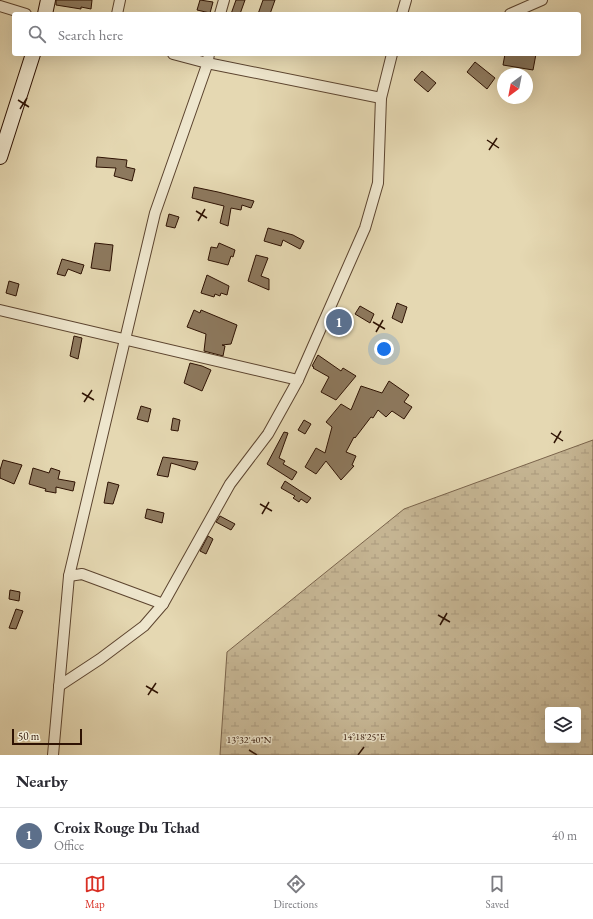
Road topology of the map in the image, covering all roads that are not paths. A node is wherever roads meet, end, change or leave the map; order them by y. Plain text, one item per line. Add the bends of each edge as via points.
1 (48, 0) edge
2 (120, 0) edge
3 (224, 0) edge
4 (406, 0) edge
5 (542, 0) edge
6 (0, 6) edge
7 (20, 12) edge
8 (45, 12) edge
9 (117, 12) edge
10 (221, 12) edge
11 (403, 12) edge
12 (515, 12) edge
13 (32, 56) edge
14 (190, 56) edge
15 (391, 56) edge
16 (208, 58) edge
17 (380, 98) junction
18 (0, 157) edge
19 (0, 310) edge
20 (125, 340) junction
21 (298, 380) junction
22 (69, 576) junction
23 (163, 604) junction
24 (59, 686) junction
25 (53, 755) edge

1 - 8 main road
2 - 9 street
3 - 10 street
4 - 11 street
5 - 12 street
6 - 7 street
13 - 18 main road
14 - 16 street
15 - 17 street
16 - 17 street
16 - 20 street via 156,213
17 - 21 street via 378,183 365,228
19 - 20 street
20 - 21 street
20 - 22 street
21 - 23 street via 268,434 230,484
22 - 23 street via 82,574
22 - 24 street
23 - 24 street via 144,626
24 - 25 street

